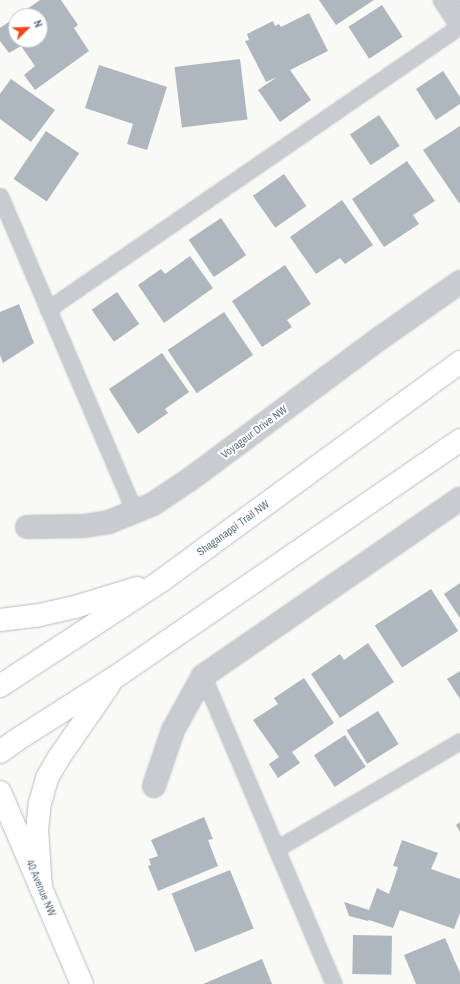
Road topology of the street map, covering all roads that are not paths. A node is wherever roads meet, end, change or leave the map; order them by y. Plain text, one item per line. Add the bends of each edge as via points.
1 (445, 0) edge
2 (460, 22) edge
3 (460, 26) edge
4 (0, 196) edge
5 (460, 282) edge
6 (48, 309) junction
7 (460, 362) edge
8 (460, 440) edge
9 (460, 499) edge
10 (135, 512) junction
11 (27, 527) dead end
12 (161, 581) junction
13 (0, 620) edge
14 (203, 676) junction
15 (114, 678) junction
16 (0, 686) edge
17 (460, 741) edge
18 (0, 752) edge
19 (154, 786) dead end
20 (0, 792) edge
21 (276, 849) junction
22 (41, 888) junction
23 (82, 984) edge
24 (334, 984) edge

1 - 2 street
3 - 6 lane
4 - 6 lane
5 - 10 street, Voyageur Drive NW via 189,480 153,504
6 - 10 lane
7 - 12 main road, Shaganappi Trail NW
8 - 15 main road
9 - 14 street
10 - 11 street, Voyageur Drive NW via 109,522 84,526
12 - 13 main road via 75,607 35,616
12 - 16 main road, Shaganappi Trail NW
14 - 19 street via 173,730
14 - 21 lane
15 - 18 main road
15 - 22 main road via 47,778 40,803 37,830
17 - 21 lane
20 - 22 main road, 40 Avenue NW
21 - 24 lane
22 - 23 main road, 40 Avenue NW

